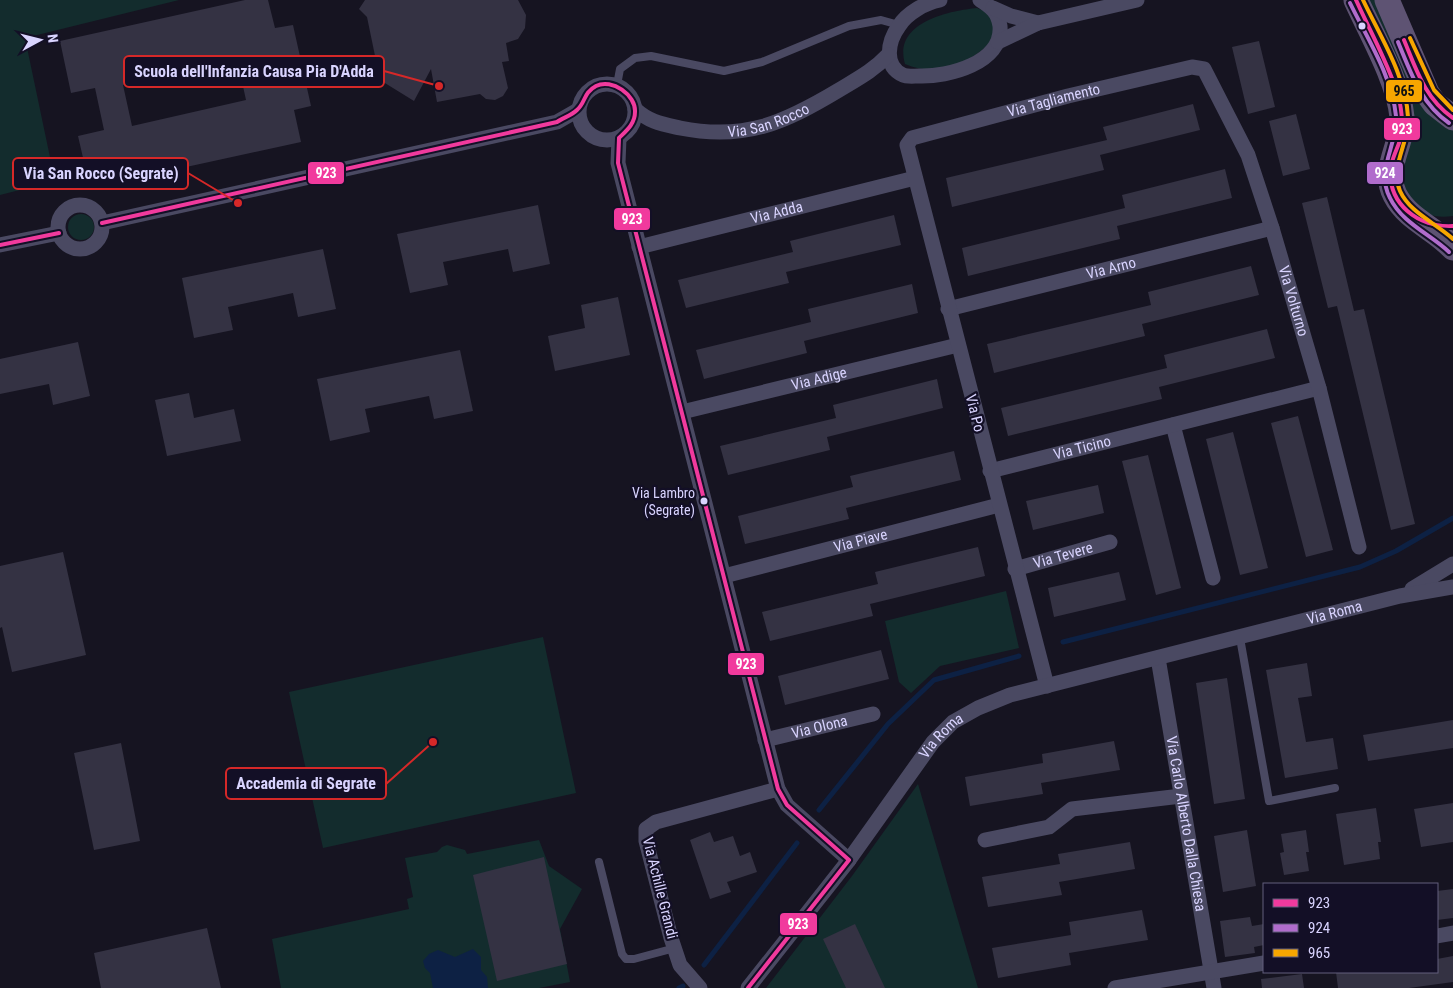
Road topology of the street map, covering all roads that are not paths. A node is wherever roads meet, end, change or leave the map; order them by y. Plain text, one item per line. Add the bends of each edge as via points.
1 (940, 0) edge
2 (980, 0) edge
3 (1137, 0) edge
4 (1356, 0) edge
5 (1387, 0) edge
6 (993, 8) junction
7 (1038, 23) junction
8 (899, 25) junction
9 (998, 42) junction
10 (891, 61) junction
11 (1198, 66) joint
12 (617, 85) junction
13 (635, 109) junction
14 (578, 110) junction
15 (1453, 118) edge
16 (557, 122) junction
17 (653, 122) junction
18 (582, 125) junction
19 (625, 134) junction
20 (602, 140) junction
21 (910, 141) joint
22 (618, 163) junction
23 (916, 178) junction
24 (1419, 221) junction
25 (102, 223) junction
26 (1453, 226) edge
27 (1272, 228) junction
28 (59, 233) junction
29 (0, 245) edge
30 (640, 247) junction
31 (1453, 248) edge
32 (948, 309) junction
33 (958, 345) junction
34 (1319, 388) junction
35 (682, 412) junction
36 (1173, 425) junction
37 (990, 471) junction
38 (999, 505) junction
39 (1110, 542) dead end
40 (1359, 547) dead end
41 (1453, 564) edge
42 (1015, 569) junction
43 (724, 576) junction
44 (1213, 578) dead end
45 (1453, 587) edge
46 (1400, 596) junction
47 (1240, 638) junction
48 (1158, 658) junction
49 (1046, 686) junction
50 (873, 714) dead end
51 (766, 740) junction
52 (1335, 788) dead end
53 (778, 789) junction
54 (1181, 796) junction
55 (985, 840) dead end
56 (848, 860) junction
57 (599, 862) dead end
58 (1453, 933) edge
59 (1438, 936) edge
60 (675, 948) junction
61 (1263, 963) edge
62 (1211, 971) junction
63 (700, 988) edge
64 (748, 988) edge
65 (1115, 988) edge
66 (1214, 988) edge

1 - 8 street via 918,8
2 - 6 street
3 - 7 street
4 - 24 main road via 1398,96 1402,132 1391,166 1394,192 1402,206
5 - 15 main road via 1427,93
6 - 7 street
6 - 9 street via 999,21
7 - 9 street
8 - 10 street
8 - 12 lane via 881,20 849,26 762,62 724,71 651,56 635,58 620,68
9 - 10 street via 975,63 942,76 904,76
10 - 17 street, Via San Rocco via 800,113 743,132 718,134
11 - 21 street, Via Tagliamento via 1068,96
11 - 27 street, Via Volturno via 1207,73 1248,155
12 - 13 street via 627,92
12 - 14 street via 603,84 592,88 583,96
13 - 17 street, Via San Rocco
13 - 19 street
14 - 16 street
14 - 18 street
16 - 18 street
16 - 25 street
17 - 19 street, Via San Rocco
18 - 20 street via 593,138
19 - 20 street
19 - 22 street
20 - 22 street
21 - 23 street, Via Po via 907,145
22 - 30 street
23 - 30 street, Via Adda
23 - 32 street, Via Po
24 - 26 main road via 1437,227
24 - 31 main road
25 - 28 street via 99,238 85,249 67,245
25 - 28 street via 90,207 74,206 63,214
27 - 32 street, Via Arno
27 - 34 street, Via Volturno
28 - 29 street
30 - 35 street
32 - 33 street, Via Po
33 - 35 street, Via Adige
33 - 37 street, Via Po
34 - 36 street, Via Ticino
34 - 40 street, Via Volturno
35 - 43 street
36 - 37 street, Via Ticino
36 - 44 street
37 - 38 street, Via Po
38 - 42 street, Via Po
38 - 43 street, Via Piave
39 - 42 street, Via Tevere
41 - 46 street, Via Roma
42 - 49 street, Via Po
43 - 51 street
45 - 46 street, Via Roma
46 - 47 street, Via Roma
47 - 48 street, Via Roma
47 - 52 lane via 1269,801
48 - 49 street, Via Roma
48 - 54 street, Via Carlo Alberto Dalla Chiesa
49 - 56 street, Via Roma via 1010,695 953,722 934,742
50 - 51 street, Via Olona
51 - 53 street
53 - 56 street via 787,805
53 - 60 street, Via Achille Grandi via 656,822 646,829 646,841
54 - 55 street via 1072,809 1049,827
54 - 62 street, Via Carlo Alberto Dalla Chiesa
56 - 64 street, Via Roma
57 - 60 lane via 622,954 626,959
58 - 59 street
60 - 63 street, Via Achille Grandi via 680,965
61 - 62 street
62 - 65 street
62 - 66 street, Via Carlo Alberto Dalla Chiesa

